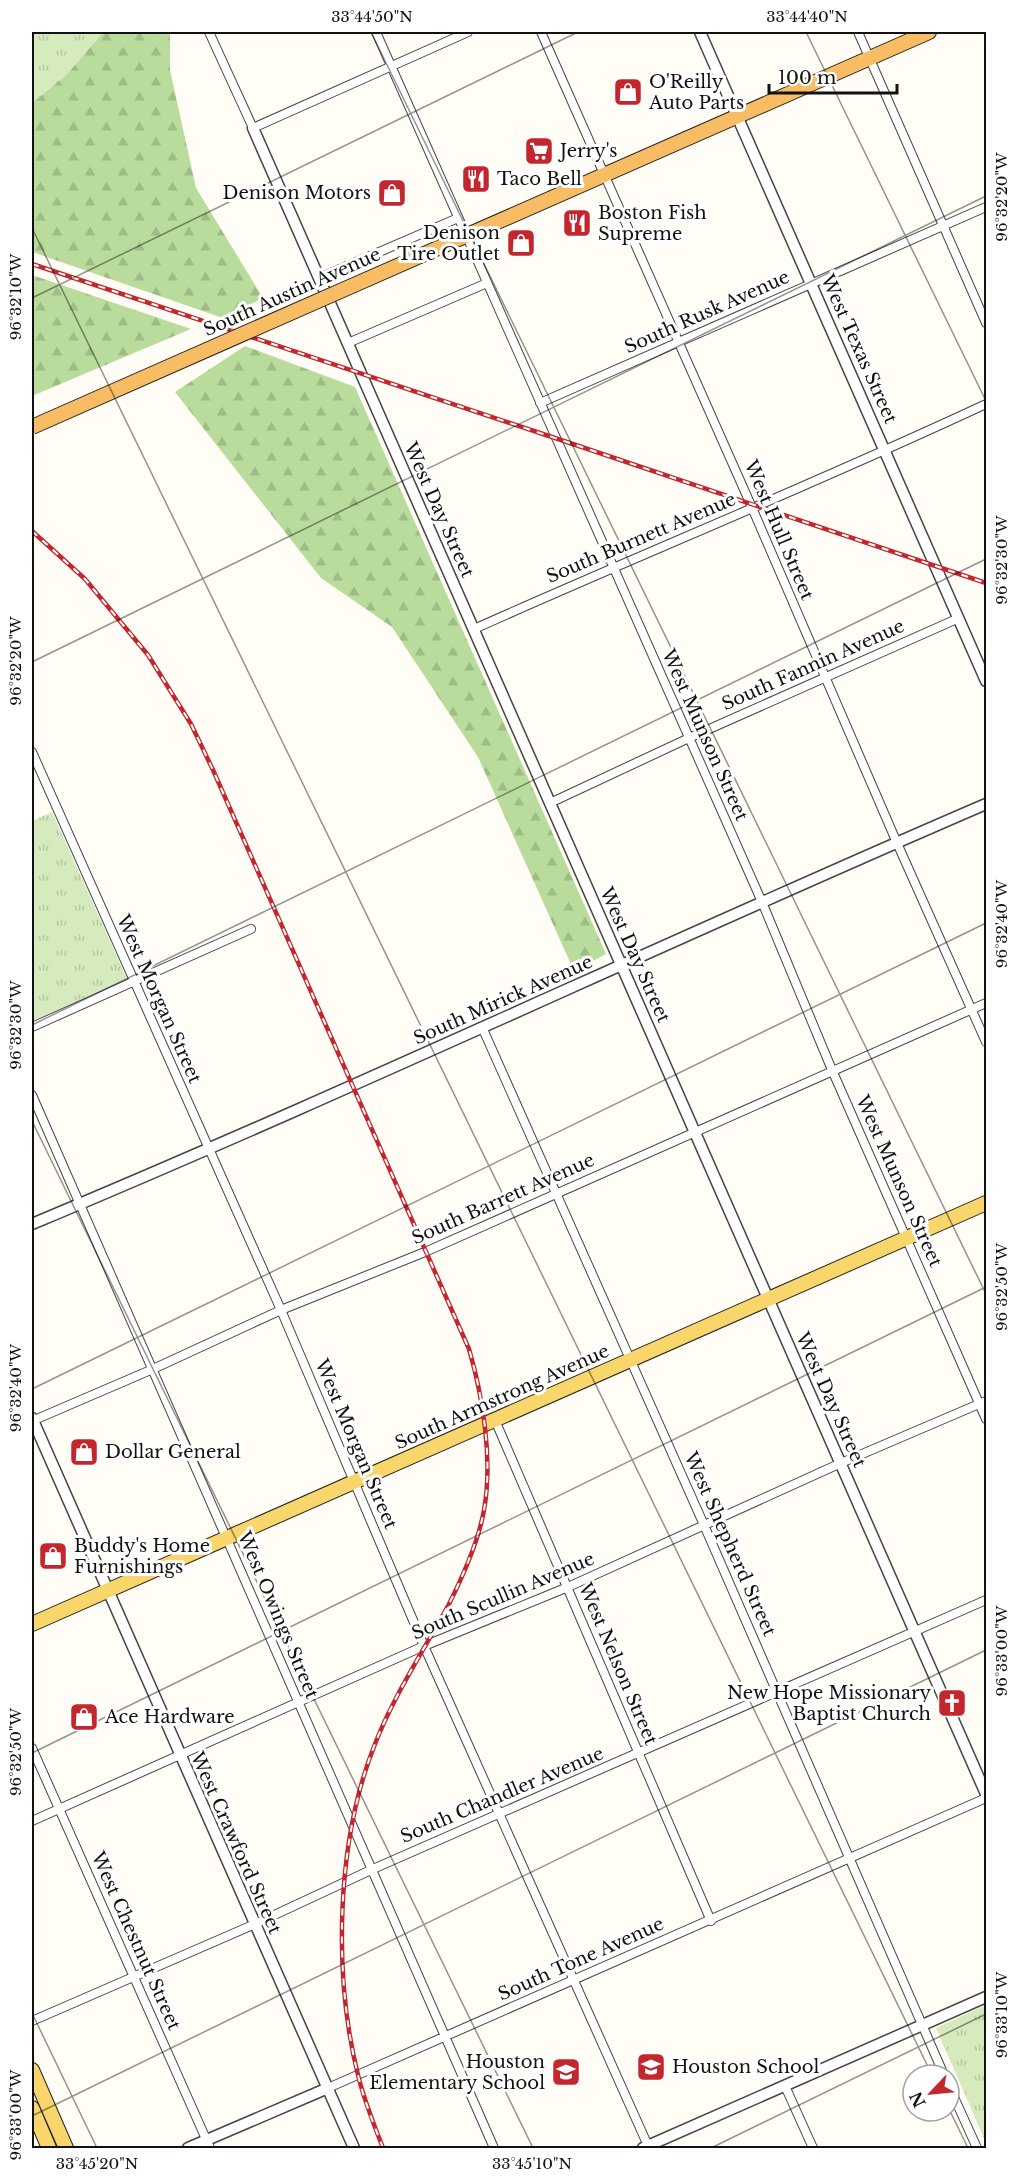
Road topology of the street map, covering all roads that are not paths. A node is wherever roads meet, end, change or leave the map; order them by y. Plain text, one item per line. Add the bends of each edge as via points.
1 (209, 32) edge
2 (376, 32) edge
3 (468, 32) edge
4 (541, 32) edge
5 (700, 32) edge
6 (858, 32) edge
7 (929, 32) edge
8 (870, 58) junction
9 (392, 66) junction
10 (737, 117) junction
11 (254, 128) junction
12 (604, 176) junction
13 (987, 207) edge
14 (458, 219) junction
15 (944, 226) junction
16 (466, 236) junction
17 (319, 278) junction
18 (487, 283) junction
19 (812, 284) junction
20 (987, 323) edge
21 (348, 343) junction
22 (678, 344) junction
23 (540, 404) junction
24 (987, 404) edge
25 (32, 427) edge
26 (886, 451) junction
27 (752, 509) junction
28 (612, 567) junction
29 (959, 618) junction
30 (474, 629) junction
31 (825, 678) junction
32 (987, 681) edge
33 (689, 738) junction
34 (32, 752) edge
35 (550, 803) junction
36 (987, 804) edge
37 (897, 843) junction
38 (762, 902) junction
39 (251, 929) dead end
40 (621, 965) junction
41 (133, 981) junction
42 (987, 1003) edge
43 (972, 1009) junction
44 (32, 1027) edge
45 (482, 1027) junction
46 (987, 1042) edge
47 (832, 1070) junction
48 (32, 1095) edge
49 (696, 1132) junction
50 (207, 1148) junction
51 (557, 1193) junction
52 (987, 1203) edge
53 (80, 1204) junction
54 (32, 1224) edge
55 (907, 1238) junction
56 (768, 1298) junction
57 (281, 1310) junction
58 (631, 1360) junction
59 (153, 1369) junction
60 (983, 1402) edge
61 (987, 1419) edge
62 (32, 1420) edge
63 (495, 1420) junction
64 (841, 1463) junction
65 (353, 1481) junction
66 (704, 1525) junction
67 (226, 1536) junction
68 (568, 1587) junction
69 (108, 1590) junction
70 (987, 1600) edge
71 (32, 1624) edge
72 (915, 1632) junction
73 (424, 1646) junction
74 (776, 1692) junction
75 (297, 1703) junction
76 (32, 1748) edge
77 (638, 1754) junction
78 (179, 1755) junction
79 (987, 1796) edge
80 (58, 1810) junction
81 (500, 1815) junction
82 (32, 1821) edge
83 (850, 1857) junction
84 (373, 1869) junction
85 (711, 1920) junction
86 (255, 1924) junction
87 (134, 1976) junction
88 (575, 1980) junction
89 (987, 1997) edge
90 (32, 2021) edge
91 (922, 2025) junction
92 (446, 2037) junction
93 (939, 2063) edge
94 (32, 2070) edge
95 (785, 2086) junction
96 (328, 2088) junction
97 (32, 2108) edge
98 (961, 2113) edge
99 (208, 2144) edge
100 (49, 2148) edge
101 (66, 2148) edge
102 (188, 2148) edge
103 (354, 2148) edge
104 (494, 2148) edge
105 (647, 2148) edge
106 (813, 2148) edge
107 (977, 2148) edge

1 - 11 street
2 - 9 street, West Munson Street
3 - 9 street
4 - 12 street, West Hull Street
5 - 10 street, West Texas Street
6 - 8 street
7 - 8 highway, South Austin Avenue
8 - 10 highway, South Austin Avenue
8 - 15 street
9 - 11 street
9 - 14 street, West Munson Street
10 - 12 highway, South Austin Avenue
10 - 19 street, West Texas Street
11 - 17 street, West Day Street
12 - 16 highway, South Austin Avenue
12 - 22 street, West Hull Street
13 - 15 street, South Rusk Avenue
14 - 16 street, West Munson Street
14 - 17 street
15 - 19 street, South Rusk Avenue
15 - 20 street
16 - 18 street, West Munson Street
16 - 25 highway, South Austin Avenue, bridge
17 - 21 street, West Day Street
18 - 21 street
18 - 23 street, West Munson Street
19 - 22 street, South Rusk Avenue
19 - 26 street, West Texas Street
21 - 30 street, West Day Street
22 - 23 street, South Rusk Avenue
22 - 27 street, West Hull Street
23 - 28 street, West Munson Street
24 - 26 street, South Burnett Avenue
26 - 27 street, South Burnett Avenue
26 - 29 street, West Texas Street
27 - 28 street, South Burnett Avenue
27 - 31 street, West Hull Street
28 - 30 street, South Burnett Avenue
28 - 33 street, West Munson Street
29 - 31 street, South Fannin Avenue
29 - 32 street, West Texas Street
30 - 35 street, West Day Street
31 - 33 street, South Fannin Avenue
31 - 37 street, West Hull Street
33 - 35 street, South Fannin Avenue
33 - 38 street, West Munson Street
34 - 41 street, West Morgan Street
35 - 40 street, West Day Street
36 - 37 street, South Mirick Avenue
37 - 38 street, South Mirick Avenue
37 - 43 street, West Hull Street
38 - 40 street, South Mirick Avenue
38 - 47 street, West Munson Street
39 - 41 street
40 - 45 street, South Mirick Avenue
40 - 49 street, West Day Street
41 - 44 street
41 - 50 street, West Morgan Street
42 - 43 street, South Barrett Avenue
43 - 46 street, West Hull Street
43 - 47 street, South Barrett Avenue
45 - 50 street, South Mirick Avenue
45 - 51 street, West Shepherd Street
47 - 49 street, South Barrett Avenue
47 - 55 street, West Munson Street
48 - 53 street, West Owings Street
49 - 51 street, South Barrett Avenue
49 - 56 street, West Day Street
50 - 53 street, South Mirick Avenue
50 - 57 street, West Morgan Street
51 - 57 street, South Barrett Avenue
51 - 58 street, West Shepherd Street
52 - 55 main road, South Armstrong Avenue
53 - 54 street, South Mirick Avenue
53 - 59 street, West Owings Street
55 - 56 main road, South Armstrong Avenue
55 - 60 street, West Munson Street
56 - 58 main road, South Armstrong Avenue
56 - 64 street, West Day Street
57 - 59 street, South Barrett Avenue
57 - 65 street, West Morgan Street
58 - 63 main road, South Armstrong Avenue
58 - 66 street, West Shepherd Street
59 - 62 street, South Barrett Avenue
59 - 67 street, West Owings Street
60 - 61 street, West Munson Street
60 - 64 street, South Scullin Avenue
62 - 69 street, West Crawford Street
63 - 65 main road, South Armstrong Avenue
63 - 68 street, West Nelson Street
64 - 66 street, South Scullin Avenue
64 - 72 street, West Day Street
65 - 67 main road, South Armstrong Avenue
65 - 73 street, West Morgan Street
66 - 68 street, South Scullin Avenue
66 - 74 street, West Shepherd Street
67 - 69 main road, South Armstrong Avenue
67 - 75 street, West Owings Street
68 - 73 street, South Scullin Avenue
68 - 77 street, West Nelson Street
69 - 71 main road, South Armstrong Avenue
69 - 78 street, West Crawford Street
70 - 72 street, South Chandler Avenue
72 - 74 street, South Chandler Avenue
72 - 79 street, West Day Street
73 - 75 street, South Scullin Avenue
73 - 81 street, West Morgan Street
74 - 77 street, South Chandler Avenue
74 - 83 street, West Shepherd Street
75 - 78 street, South Scullin Avenue
75 - 84 street, West Owings Street
76 - 80 street, West Chestnut Street
77 - 81 street, South Chandler Avenue
77 - 85 street, West Nelson Street
78 - 80 street, South Scullin Avenue
78 - 86 street, West Crawford Street
79 - 83 street, South Tone Avenue
80 - 82 street, South Scullin Avenue
80 - 87 street, West Chestnut Street
81 - 84 street, South Chandler Avenue
81 - 88 street, West Morgan Street
83 - 85 street, South Tone Avenue
83 - 91 street, West Shepherd Street
84 - 86 street, South Chandler Avenue
84 - 92 street, West Owings Street
85 - 88 street, South Tone Avenue
86 - 87 street, South Chandler Avenue
86 - 96 street, West Crawford Street
87 - 90 street, South Chandler Avenue
87 - 99 street, West Chestnut Street
88 - 92 street, South Tone Avenue
88 - 105 street, West Morgan Street
89 - 91 street
91 - 93 street, West Shepherd Street
91 - 95 street
92 - 96 street, South Tone Avenue
92 - 104 street, West Owings Street
94 - 101 main road
95 - 105 street
95 - 106 street
96 - 99 street, South Tone Avenue
96 - 103 street, West Crawford Street
97 - 100 main road
98 - 107 street
99 - 102 street, South Tone Avenue

